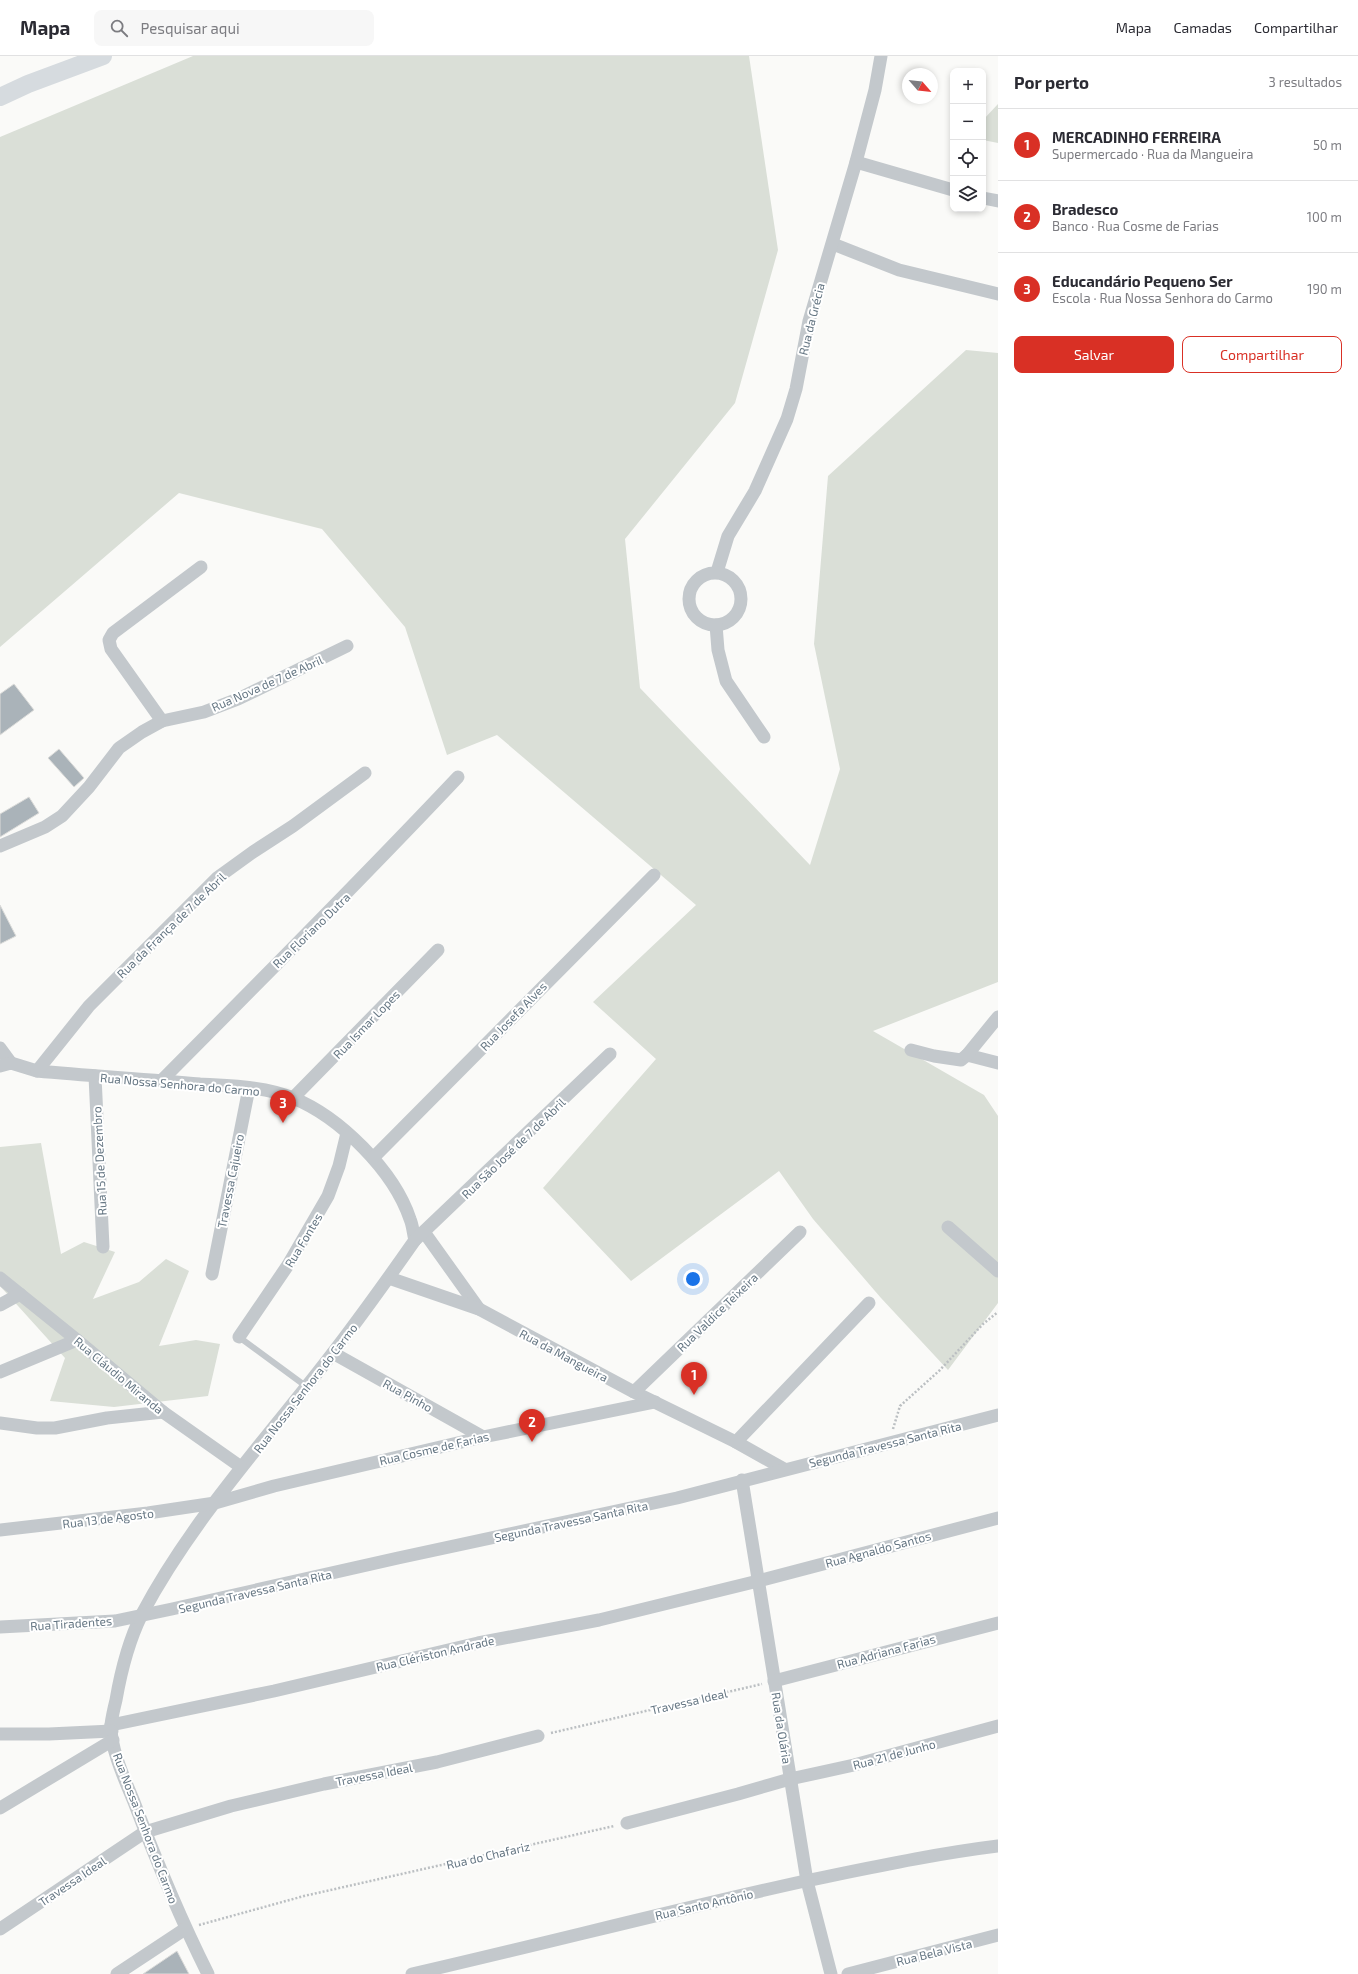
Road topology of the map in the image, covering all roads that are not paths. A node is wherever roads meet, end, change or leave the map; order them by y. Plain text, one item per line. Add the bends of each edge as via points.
1 (103, 56) edge
2 (881, 56) edge
3 (0, 97) edge
4 (856, 162) junction
5 (950, 189) edge
6 (986, 199) edge
7 (998, 201) edge
8 (833, 244) junction
9 (998, 294) edge
10 (201, 567) dead end
11 (717, 572) junction
12 (716, 625) junction
13 (347, 646) dead end
14 (162, 721) junction
15 (764, 737) dead end
16 (365, 772) dead end
17 (458, 778) dead end
18 (0, 846) edge
19 (654, 875) dead end
20 (438, 950) dead end
21 (998, 1017) edge
22 (0, 1048) edge
23 (911, 1050) dead end
24 (610, 1054) dead end
25 (967, 1055) junction
26 (998, 1063) edge
27 (6, 1065) edge
28 (38, 1071) junction
29 (95, 1076) junction
30 (162, 1080) junction
31 (249, 1088) junction
32 (293, 1098) junction
33 (347, 1133) junction
34 (372, 1158) junction
35 (948, 1227) dead end
36 (800, 1232) dead end
37 (419, 1236) junction
38 (103, 1246) dead end
39 (998, 1271) edge
40 (212, 1274) dead end
41 (0, 1278) edge
42 (389, 1278) junction
43 (20, 1294) junction
44 (869, 1303) dead end
45 (0, 1305) edge
46 (478, 1308) junction
47 (239, 1337) joint
48 (77, 1340) junction
49 (333, 1353) junction
50 (0, 1372) edge
51 (306, 1387) junction
52 (634, 1392) junction
53 (655, 1402) junction
54 (163, 1412) junction
55 (998, 1415) edge
56 (0, 1423) edge
57 (483, 1437) junction
58 (736, 1442) junction
59 (241, 1467) junction
60 (784, 1469) junction
61 (742, 1480) junction
62 (215, 1503) junction
63 (998, 1518) edge
64 (0, 1530) edge
65 (758, 1581) junction
66 (141, 1616) junction
67 (998, 1622) edge
68 (0, 1627) edge
69 (774, 1681) junction
70 (998, 1726) edge
71 (112, 1732) junction
72 (0, 1734) edge
73 (538, 1736) road end
74 (790, 1779) junction
75 (0, 1808) edge
76 (627, 1823) road end
77 (145, 1832) junction
78 (998, 1846) edge
79 (806, 1881) junction
80 (0, 1929) edge
81 (185, 1929) junction
82 (998, 1935) edge
83 (117, 1974) edge
84 (208, 1974) edge
85 (412, 1974) edge
86 (831, 1974) edge
87 (848, 1974) edge

1 - 3 main road
2 - 4 street, Rua da Grécia
4 - 5 street
4 - 8 street, Rua da Grécia
6 - 7 street
8 - 9 street via 899,270
8 - 11 street, Rua da Grécia via 809,321 796,389 787,419 755,491 728,536
10 - 14 street via 113,633 109,640 111,649
11 - 12 street via 734,579 742,595 738,613 725,623
11 - 12 street via 700,577 692,587 689,599 690,607 698,618
12 - 15 street via 718,650 726,681
13 - 14 street, Rua Nova de 7 de Abril via 238,699 204,712
14 - 18 street, Rua Nova de 7 de Abril via 119,748 62,816 45,827
16 - 28 street, Rua da França de 7 de Abril via 217,878 89,1006
17 - 30 street, Rua Floriano Dutra via 350,892
19 - 34 street, Rua Josefa Alves
20 - 32 street, Rua Ismar Lopes
21 - 25 street
22 - 27 street, Rua Nossa Senhora do Carmo
23 - 25 street via 961,1060
24 - 37 street, Rua São José de 7 de Abril
25 - 26 street
27 - 28 street, Rua Nossa Senhora do Carmo
28 - 29 street, Rua Nossa Senhora do Carmo
29 - 30 street, Rua Nossa Senhora do Carmo
29 - 38 street, Rua 15 de Dezembro
30 - 31 street, Rua Nossa Senhora do Carmo
31 - 32 street, Rua Nossa Senhora do Carmo
31 - 40 street, Travessa Cajueiro
32 - 33 street, Rua Nossa Senhora do Carmo
33 - 34 street, Rua Nossa Senhora do Carmo
33 - 47 street, Rua Fontes via 339,1166 317,1217
34 - 37 street, Rua Nossa Senhora do Carmo via 402,1200
35 - 39 street
36 - 52 street, Rua Valdice Teixeira
37 - 42 street, Rua Nossa Senhora do Carmo
37 - 46 street
41 - 43 street, Rua Cláudio Miranda
42 - 46 street, Rua da Mangueira
42 - 49 street, Rua Nossa Senhora do Carmo
43 - 45 street
43 - 48 street, Rua Cláudio Miranda
44 - 58 street
46 - 52 street, Rua da Mangueira
47 - 51 lane
48 - 50 street
48 - 54 street, Rua Cláudio Miranda
49 - 51 street, Rua Nossa Senhora do Carmo
49 - 57 street, Rua Pinho
51 - 59 street, Rua Nossa Senhora do Carmo
52 - 53 street, Rua da Mangueira
53 - 57 street, Rua Cosme de Farias
53 - 58 street, Rua da Mangueira
54 - 56 street via 107,1418 55,1428
54 - 59 street, Rua Cláudio Miranda
55 - 60 street, Segunda Travessa Santa Rita
57 - 62 street, Rua Cosme de Farias via 274,1486
58 - 60 street, Rua da Mangueira
59 - 62 street, Rua Nossa Senhora do Carmo
60 - 61 street, Segunda Travessa Santa Rita
61 - 65 street, Rua da Olária
61 - 66 street, Segunda Travessa Santa Rita via 677,1498
62 - 64 street, Rua 13 de Agosto via 148,1514
62 - 66 street, Rua Nossa Senhora do Carmo via 171,1566
63 - 65 street, Rua Agnaldo Santos
65 - 69 street, Rua da Olária
65 - 71 street, Rua Clériston Andrade via 599,1620 478,1643
66 - 68 street, Rua Tiradentes via 115,1621
66 - 71 street, Rua Nossa Senhora do Carmo via 118,1687
67 - 69 street, Rua Adriana Farias
69 - 74 street, Rua da Olária
70 - 74 street, Rua 21 de Junho via 854,1765
71 - 72 street
71 - 75 street
71 - 77 street, Rua Nossa Senhora do Carmo via 125,1780
73 - 77 street, Travessa Ideal via 437,1762 230,1806
74 - 76 street
74 - 79 street, Rua da Olária
77 - 80 street, Travessa Ideal
77 - 81 street, Rua Nossa Senhora do Carmo
78 - 79 street, Rua Santo Antônio via 907,1859
79 - 85 street, Rua Santo Antônio
79 - 86 street, Rua da Olária
81 - 83 street
81 - 84 street, Rua Nossa Senhora do Carmo
82 - 87 street, Rua Bela Vista

